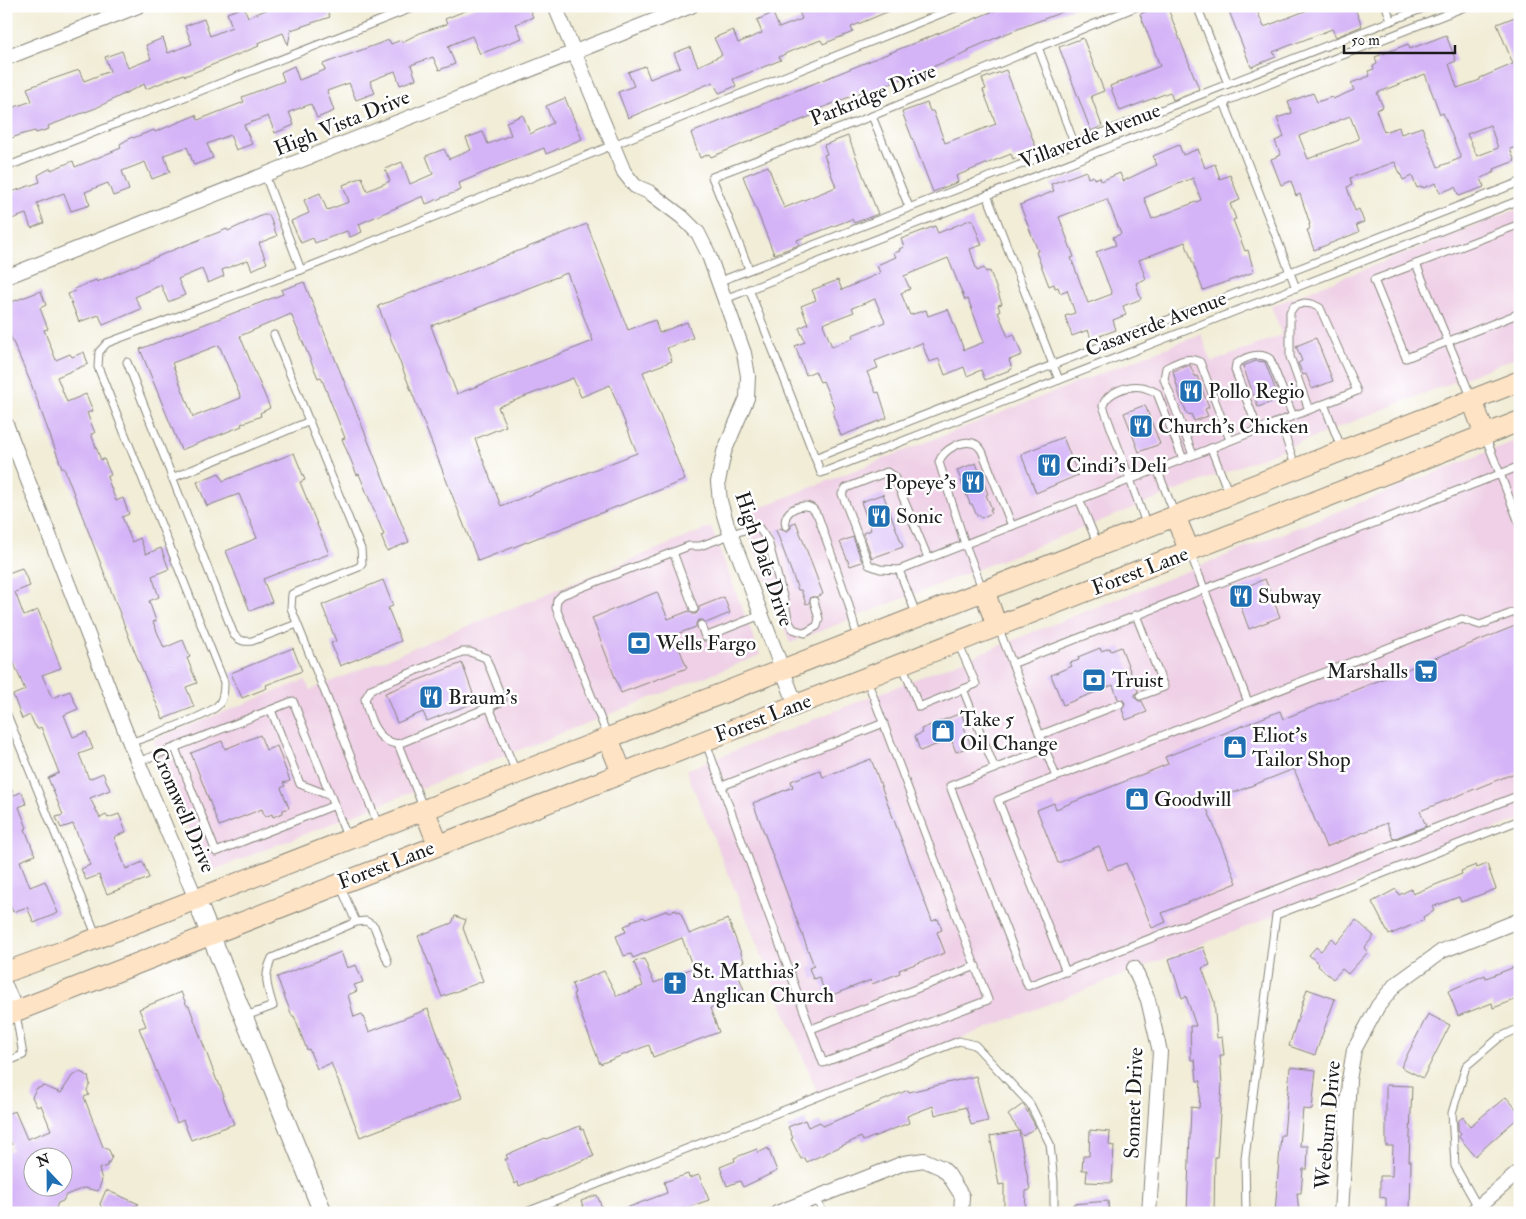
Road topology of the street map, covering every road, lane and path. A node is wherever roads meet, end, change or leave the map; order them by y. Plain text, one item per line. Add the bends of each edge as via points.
1 (138, 6) edge
2 (417, 6) edge
3 (554, 6) edge
4 (691, 6) edge
5 (960, 6) edge
6 (1138, 6) edge
7 (1197, 6) edge
8 (1386, 6) edge
9 (1429, 6) edge
10 (1467, 6) edge
11 (1391, 21) junction
12 (1038, 47) junction
13 (574, 53) junction
14 (6, 58) edge
15 (1228, 84) junction
16 (1224, 102) junction
17 (872, 116) junction
18 (1074, 143) junction
19 (612, 145) junction
20 (6, 167) edge
21 (265, 175) junction
22 (1520, 182) edge
23 (987, 195) junction
24 (1520, 200) edge
25 (909, 207) junction
26 (1520, 224) edge
27 (1416, 264) junction
28 (749, 269) junction
29 (301, 270) junction
30 (1290, 272) junction
31 (6, 277) edge
32 (718, 282) junction
33 (1296, 288) junction
34 (749, 289) junction
35 (725, 298) junction
36 (1520, 313) edge
37 (274, 335) dead end
38 (1448, 341) junction
39 (127, 362) dead end
40 (1053, 365) junction
41 (1059, 380) junction
42 (1520, 381) edge
43 (1472, 400) junction
44 (1324, 404) junction
45 (1309, 410) junction
46 (1292, 416) junction
47 (1520, 420) edge
48 (310, 421) junction
49 (1280, 421) junction
50 (6, 424) edge
51 (1258, 429) junction
52 (1485, 434) junction
53 (1230, 440) junction
54 (1212, 448) junction
55 (1342, 450) junction
56 (1193, 455) junction
57 (815, 458) junction
58 (1183, 459) junction
59 (1520, 466) edge
60 (1296, 468) junction
61 (1157, 469) junction
62 (1500, 474) junction
63 (172, 478) junction
64 (1130, 480) junction
65 (1230, 494) junction
66 (1080, 499) junction
67 (1175, 516) junction
68 (1520, 525) edge
69 (786, 526) dead end
70 (1012, 526) junction
71 (1148, 526) junction
72 (731, 535) junction
73 (965, 544) junction
74 (1098, 546) junction
75 (673, 552) junction
76 (1190, 552) junction
77 (928, 558) junction
78 (899, 570) junction
79 (1204, 589) junction
80 (984, 590) junction
81 (814, 602) dead end
82 (694, 609) dead end
83 (1520, 610) edge
84 (761, 615) junction
85 (917, 616) junction
86 (1136, 616) junction
87 (297, 624) junction
88 (701, 625) dead end
89 (998, 626) junction
90 (858, 640) junction
91 (958, 642) junction
92 (902, 664) junction
93 (1012, 664) junction
94 (782, 670) junction
95 (866, 678) junction
96 (963, 689) junction
97 (1140, 696) dead end
98 (1248, 702) junction
99 (1120, 704) dead end
100 (796, 705) junction
101 (489, 707) junction
102 (271, 710) junction
103 (6, 712) edge
104 (884, 723) junction
105 (1040, 735) junction
106 (608, 738) junction
107 (705, 740) junction
108 (130, 743) junction
109 (398, 744) junction
110 (175, 748) junction
111 (1045, 749) junction
112 (138, 762) junction
113 (995, 769) junction
114 (516, 773) junction
115 (622, 773) junction
116 (1056, 777) junction
117 (722, 786) junction
118 (1520, 795) edge
119 (331, 796) junction
120 (335, 805) junction
121 (424, 810) junction
122 (1520, 820) edge
123 (380, 827) junction
124 (348, 839) junction
125 (438, 844) junction
126 (339, 883) junction
127 (196, 899) junction
128 (1520, 920) edge
129 (356, 922) junction
130 (210, 933) junction
131 (98, 938) junction
132 (388, 962) dead end
133 (976, 966) junction
134 (1134, 968) dead end
135 (6, 972) edge
136 (1066, 972) junction
137 (6, 987) edge
138 (11, 1013) edge
139 (243, 1017) junction
140 (1520, 1028) edge
141 (811, 1029) junction
142 (6, 1062) edge
143 (1520, 1170) edge
144 (816, 1197) junction
145 (1475, 1210) edge
146 (323, 1213) edge
147 (524, 1213) edge
148 (777, 1213) edge
149 (822, 1213) edge
150 (961, 1213) edge
151 (1054, 1213) edge
152 (1149, 1213) edge
153 (1246, 1213) edge
154 (1341, 1213) edge

1 - 14 street
2 - 20 lane
3 - 13 street, High Dale Drive
4 - 13 street, High Vista Drive
5 - 19 lane
6 - 12 lane, Parkridge Drive
7 - 15 lane
8 - 11 lane
9 - 11 lane
10 - 16 lane, Villaverde Avenue
11 - 15 lane
12 - 17 lane, Parkridge Drive
12 - 18 lane
13 - 19 street, High Dale Drive
13 - 21 street, High Vista Drive
15 - 18 lane
16 - 23 lane, Villaverde Avenue
16 - 30 lane
17 - 25 lane
17 - 28 lane, Parkridge Drive via 712,177
18 - 25 lane
19 - 29 lane
19 - 32 street, High Dale Drive via 624,172 635,186 682,217 698,233
21 - 29 lane
21 - 31 street, High Vista Drive
22 - 30 lane, Casaverde Avenue
23 - 34 lane, Villaverde Avenue
23 - 40 lane
24 - 33 lane, Casaverde Avenue
25 - 28 lane
26 - 27 lane
27 - 38 lane
27 - 38 lane via 1374,280 1406,358
28 - 32 lane
29 - 108 lane via 107,343 99,352 98,367 224,682 220,704 209,713
30 - 33 lane
30 - 40 lane, Casaverde Avenue
32 - 35 street, High Dale Drive
33 - 41 lane, Casaverde Avenue
34 - 35 lane, Villaverde Avenue
34 - 57 lane, Casaverde Avenue
35 - 72 street, High Dale Drive via 744,353 748,376 747,398 724,452 718,482 720,501
36 - 38 lane
37 - 48 lane
38 - 43 lane
39 - 63 lane
40 - 41 lane
40 - 57 lane, Casaverde Avenue
41 - 57 lane, Casaverde Avenue via 821,474
42 - 43 main road, Forest Lane
43 - 52 main road
43 - 55 main road, Forest Lane
44 - 45 lane
44 - 45 lane via 1356,391 1320,308 1304,303 1294,306 1290,312 1289,347
44 - 55 lane
45 - 46 lane
46 - 49 lane
46 - 51 lane via 1270,359 1259,354 1239,361 1235,370
47 - 52 main road, Forest Lane
48 - 63 lane
48 - 87 lane via 361,549 362,563 292,594 291,608
49 - 51 lane
49 - 60 lane
50 - 108 street, Cromwell Drive
51 - 53 lane
52 - 62 lane
52 - 76 main road, Forest Lane
53 - 54 lane
53 - 56 lane via 1200,362 1182,360 1166,368 1164,379
54 - 56 lane
54 - 65 lane
55 - 60 main road, Forest Lane
56 - 58 lane
58 - 61 lane
58 - 64 lane via 1157,393 1144,387 1132,387 1111,394 1104,399 1103,406
59 - 62 lane
60 - 65 main road, Forest Lane
61 - 64 lane
61 - 67 lane
62 - 68 lane
62 - 79 lane
63 - 87 lane via 234,635 244,642 252,641
64 - 66 lane
64 - 71 lane
65 - 67 main road, Forest Lane
66 - 70 lane
66 - 74 lane
67 - 71 main road, Forest Lane
67 - 76 main road
69 - 90 lane via 786,515 799,507 807,506 818,516
70 - 73 lane
70 - 73 lane via 982,451 967,443 950,448 939,462
71 - 74 main road, Forest Lane
72 - 75 lane
72 - 81 lane via 752,527 763,532 789,622 794,629 805,633 817,626 820,618
72 - 84 street, High Dale Drive
73 - 77 lane
73 - 80 lane
74 - 80 main road, Forest Lane
75 - 82 lane
75 - 106 lane via 559,597 556,608
76 - 79 lane
76 - 89 main road, Forest Lane
77 - 78 lane
77 - 78 lane via 894,476 888,472 846,488 842,494 868,565
78 - 85 lane
79 - 86 lane
79 - 98 lane
80 - 85 main road, Forest Lane
80 - 89 main road
83 - 98 lane via 1480,625 1462,619
84 - 88 lane via 705,637
84 - 94 street, High Dale Drive
85 - 90 main road, Forest Lane
86 - 93 lane
86 - 97 lane via 1164,687
87 - 123 lane
89 - 91 main road, Forest Lane
89 - 93 lane
90 - 94 main road, Forest Lane
91 - 92 main road, Forest Lane
91 - 96 lane via 976,684
92 - 95 main road, Forest Lane
92 - 96 lane via 919,707
93 - 105 lane
94 - 100 street, High Dale Drive
94 - 106 main road, Forest Lane
95 - 100 main road, Forest Lane
95 - 104 lane
96 - 113 lane
98 - 116 lane
99 - 105 lane
100 - 107 main road, Forest Lane
101 - 109 lane
101 - 109 lane via 503,701 486,658 470,652 462,652 371,689 365,699 368,714 383,738
101 - 114 lane
102 - 110 lane
102 - 119 lane via 300,784
102 - 119 lane via 293,701
103 - 131 lane
104 - 117 lane
104 - 133 lane
105 - 111 lane
106 - 114 main road, Forest Lane
106 - 115 main road
107 - 115 main road, Forest Lane
107 - 117 lane
108 - 112 street, Cromwell Drive
109 - 121 lane
110 - 112 lane
110 - 120 lane via 216,852
111 - 113 lane
111 - 116 lane
112 - 127 street, Cromwell Drive
113 - 136 lane via 950,786 1028,986
114 - 121 main road, Forest Lane
115 - 125 main road, Forest Lane
116 - 136 lane via 998,800
117 - 141 lane
118 - 136 lane
119 - 120 lane
120 - 124 lane
121 - 123 main road, Forest Lane
121 - 125 main road
122 - 153 lane via 1276,916 1246,1158
123 - 124 main road, Forest Lane
124 - 127 main road, Forest Lane
125 - 126 main road, Forest Lane
126 - 129 lane
126 - 130 main road, Forest Lane
127 - 130 street, Cromwell Drive
127 - 131 main road, Forest Lane
128 - 154 street, Weeburn Drive via 1442,951 1395,985 1378,1006 1354,1050 1349,1080
129 - 132 lane via 366,921 374,926
129 - 139 lane via 272,958 266,970 266,984 273,1006
130 - 138 main road, Forest Lane
130 - 139 street, Cromwell Drive
131 - 135 main road, Forest Lane
133 - 141 lane
133 - 141 lane via 988,1000 824,1062
134 - 152 street, Sonnet Drive via 1148,1000 1160,1052
137 - 138 street
138 - 142 lane via 23,1055
139 - 146 street, Cromwell Drive
140 - 145 lane via 1500,1037 1466,1066 1452,1113 1455,1166
143 - 145 street
144 - 148 street
144 - 149 lane
144 - 150 street via 904,1163 924,1160 948,1174 962,1196
147 - 151 lane via 958,1041 975,1045 1030,1104 1050,1144

